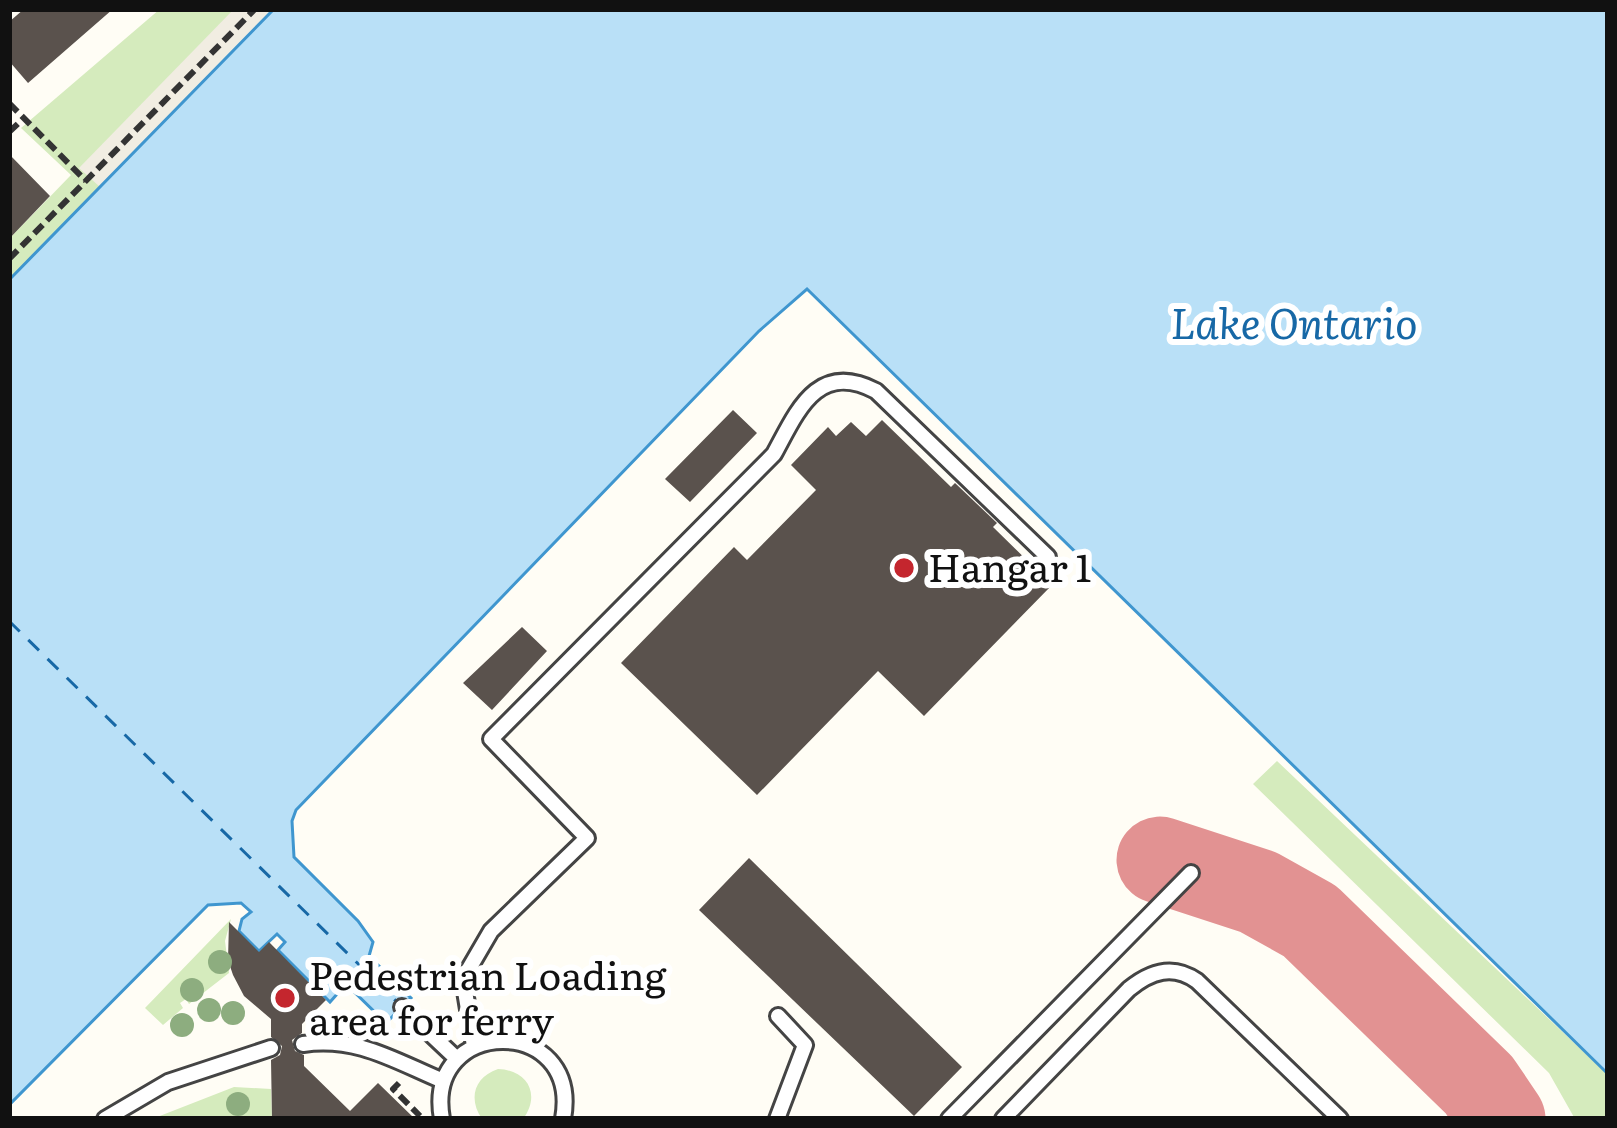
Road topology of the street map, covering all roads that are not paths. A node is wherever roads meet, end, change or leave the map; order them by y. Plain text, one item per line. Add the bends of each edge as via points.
1 (1048, 557) dead end
2 (1191, 872) dead end
3 (402, 1007) dead end
4 (778, 1016) dead end
5 (303, 1044) dead end
6 (474, 1046) junction
7 (271, 1048) dead end
8 (457, 1059) junction
9 (443, 1081) junction
10 (563, 1118) edge
11 (105, 1119) edge
12 (442, 1119) edge
13 (576, 1119) edge
14 (777, 1119) edge
15 (949, 1119) edge
16 (1003, 1119) edge
17 (1340, 1119) edge

1 - 6 lane via 876,391 843,382 819,388 794,412 774,454 491,739 587,838 491,931 463,979
2 - 15 lane
3 - 8 lane
4 - 14 lane via 805,1045
5 - 9 lane via 351,1042
6 - 8 lane
6 - 10 lane via 501,1039 540,1052 559,1074
7 - 11 lane via 168,1082
8 - 9 lane
9 - 12 lane
10 - 13 lane
16 - 17 lane via 1130,989 1164,971 1197,981

